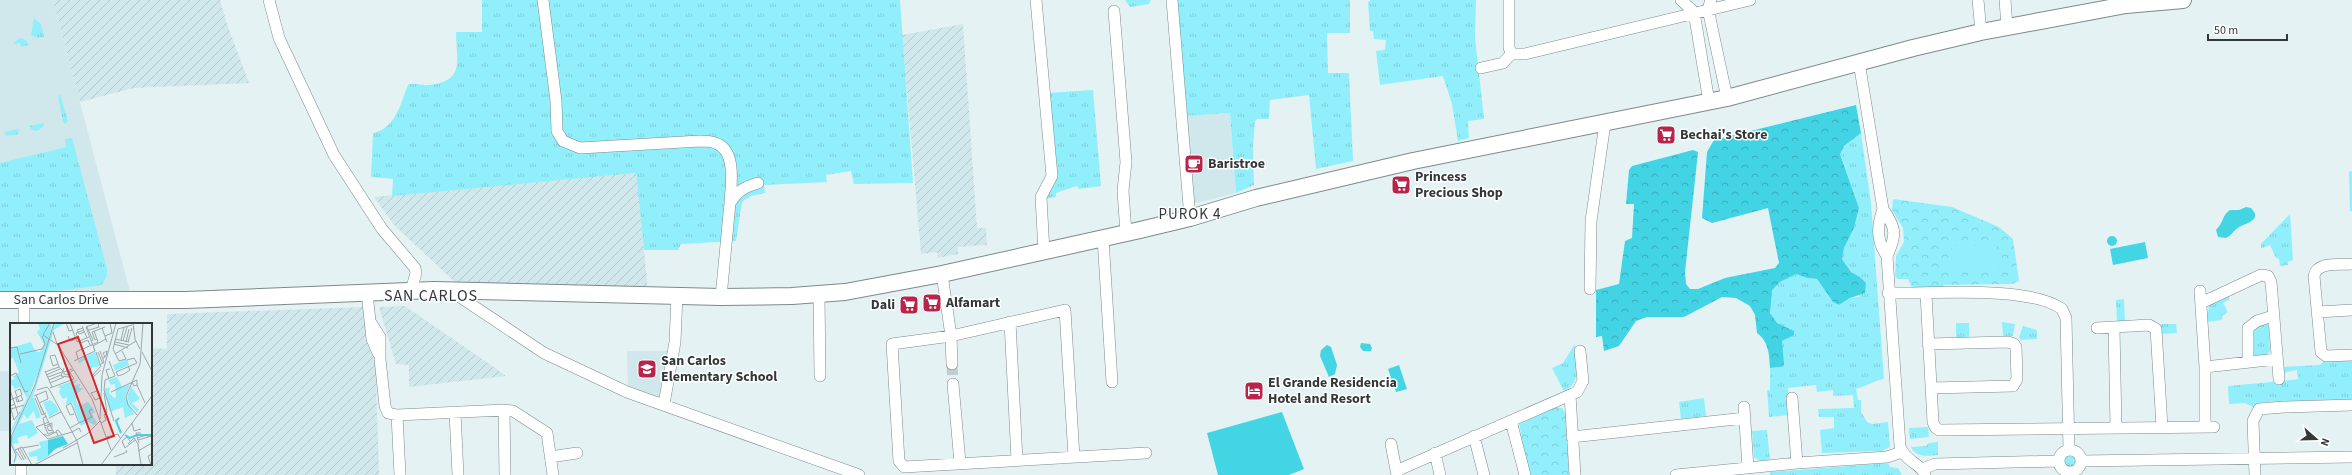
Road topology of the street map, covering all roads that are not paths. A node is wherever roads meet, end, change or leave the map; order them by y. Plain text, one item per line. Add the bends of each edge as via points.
1 (269, 0) edge
2 (543, 0) edge
3 (1036, 0) edge
4 (1172, 0) edge
5 (1509, 0) edge
6 (1681, 0) edge
7 (1750, 0) edge
8 (1978, 0) edge
9 (2005, 0) edge
10 (2182, 0) edge
11 (2126, 3) edge
12 (1710, 5) edge
13 (1114, 11) dead end
14 (1694, 12) junction
15 (2007, 27) junction
16 (1981, 32) junction
17 (1716, 44) junction
18 (1700, 48) junction
19 (1511, 54) junction
20 (1859, 62) junction
21 (1481, 68) dead end
22 (1727, 98) junction
23 (1708, 102) junction
24 (1605, 123) junction
25 (758, 183) dead end
26 (730, 203) junction
27 (1883, 209) junction
28 (1190, 218) junction
29 (1126, 233) junction
30 (1103, 238) junction
31 (1044, 252) junction
32 (1887, 256) junction
33 (2352, 264) edge
34 (942, 274) junction
35 (1590, 289) dead end
36 (450, 290) junction
37 (411, 291) junction
38 (2200, 291) dead end
39 (367, 293) junction
40 (819, 294) junction
41 (1888, 294) junction
42 (1926, 294) junction
43 (677, 295) junction
44 (721, 297) junction
45 (0, 300) edge
46 (24, 300) junction
47 (2201, 303) junction
48 (2352, 310) edge
49 (2318, 312) junction
50 (2274, 316) junction
51 (1010, 322) junction
52 (24, 323) edge
53 (2097, 328) dead end
54 (2114, 328) junction
55 (952, 336) junction
56 (1928, 344) junction
57 (1580, 351) dead end
58 (2352, 355) edge
59 (2277, 359) junction
60 (2248, 362) junction
61 (952, 364) tunnel mouth
62 (2205, 367) junction
63 (820, 376) dead end
64 (2279, 379) dead end
65 (1112, 382) dead end
66 (953, 384) tunnel mouth
67 (1931, 388) junction
68 (1570, 394) junction
69 (1792, 398) dead end
70 (664, 404) junction
71 (2352, 405) edge
72 (1744, 407) dead end
73 (504, 410) junction
74 (455, 412) junction
75 (397, 415) junction
76 (1745, 418) junction
77 (1511, 420) junction
78 (2162, 427) junction
79 (2116, 428) junction
80 (2069, 430) junction
81 (1474, 436) junction
82 (1572, 436) junction
83 (1391, 444) dead end
84 (2069, 450) junction
85 (1902, 452) junction
86 (578, 453) dead end
87 (1146, 453) dead end
88 (1435, 453) junction
89 (550, 457) junction
90 (1074, 457) junction
91 (2352, 457) edge
92 (2253, 459) junction
93 (1017, 460) junction
94 (2059, 461) junction
95 (2081, 461) junction
96 (960, 463) junction
97 (1797, 463) junction
98 (1748, 468) junction
99 (1924, 472) edge
100 (1396, 473) edge
101 (2071, 473) edge
102 (400, 475) edge
103 (458, 475) edge
104 (505, 475) edge
105 (553, 475) edge
106 (859, 475) edge
107 (1440, 475) edge
108 (1484, 475) edge
109 (1525, 475) edge
110 (1575, 475) edge
111 (1676, 475) edge
112 (2255, 475) edge

1 - 37 street via 279,38 334,155 382,229 415,268
2 - 26 street via 556,101 557,131 563,142 580,148 700,141 716,143 726,150 731,163
3 - 31 street via 1052,176 1041,197
4 - 28 street
5 - 19 street
6 - 14 street
7 - 12 street
8 - 16 street
9 - 15 street
10 - 11 street, San Carlos Drive
11 - 15 street, San Carlos Drive via 2071,17
12 - 14 street
12 - 17 street
13 - 29 street via 1126,162 1123,191
14 - 18 street
14 - 19 street via 1525,54
15 - 16 street, San Carlos Drive
16 - 20 street, San Carlos Drive
17 - 18 street
17 - 22 street
18 - 23 street
19 - 21 street via 1503,63
20 - 22 street, San Carlos Drive
20 - 27 street
22 - 23 street, San Carlos Drive
23 - 24 street, San Carlos Drive
24 - 28 street, San Carlos Drive via 1413,161 1256,198
24 - 35 street via 1591,221
25 - 26 street via 744,187 736,193
26 - 44 street
27 - 32 street via 1878,235
27 - 32 street via 1895,232
28 - 29 street, San Carlos Drive
29 - 30 street, San Carlos Drive
30 - 31 street, San Carlos Drive
30 - 65 street
31 - 34 street, San Carlos Drive
32 - 41 street
33 - 49 street via 2321,266 2316,269 2314,276
34 - 40 street, San Carlos Drive via 845,292
34 - 55 street
36 - 37 street, San Carlos Drive
36 - 43 street, San Carlos Drive
36 - 70 street via 544,353 627,392
37 - 39 street, San Carlos Drive
38 - 47 street
39 - 46 street, San Carlos Drive via 186,300
39 - 75 street via 372,339 380,359 385,409 388,413
40 - 44 street, San Carlos Drive
40 - 63 street
41 - 42 street
41 - 85 street
42 - 56 street
42 - 80 street via 2015,294 2062,309 2066,318
43 - 44 street, San Carlos Drive
43 - 70 street via 675,342
45 - 46 street, San Carlos Drive
46 - 52 street
47 - 50 street via 2265,274 2271,282
47 - 62 street
48 - 49 street
49 - 58 street via 2320,352 2326,356
50 - 59 street
50 - 60 street via 2257,321 2248,328
51 - 55 street
51 - 90 street via 1065,310
51 - 93 street
53 - 54 street
54 - 78 street via 2149,325 2157,331
54 - 79 street
55 - 61 street
55 - 96 street via 892,343 891,347 900,464 904,467
56 - 67 street
56 - 67 street via 2008,342 2016,347 2017,379 2013,386
57 - 68 street via 1583,381 1579,389
59 - 60 street
59 - 64 street
60 - 62 street
62 - 78 street via 2210,427
66 - 96 street
67 - 80 street via 1934,424 1939,430
68 - 77 street
68 - 82 street
69 - 97 street
70 - 106 street
71 - 92 street via 2259,409 2254,417
72 - 76 street
73 - 74 street
73 - 89 street via 513,412 547,432
73 - 104 street
74 - 75 street
74 - 103 street
75 - 102 street
76 - 82 street
76 - 98 street
77 - 81 street
77 - 109 street
78 - 79 street
79 - 80 street
80 - 84 street
81 - 88 street
81 - 108 street
82 - 110 street
83 - 100 street
84 - 94 street via 2062,454
84 - 95 street via 2077,453
85 - 97 street via 1887,457
85 - 99 street
86 - 89 street
87 - 90 street
88 - 100 street
88 - 107 street
89 - 105 street
90 - 93 street
91 - 92 street
92 - 95 street
92 - 112 street
93 - 96 street
94 - 99 street via 1935,464
94 - 101 street via 2062,469
95 - 101 street via 2078,468
97 - 98 street
98 - 111 street

